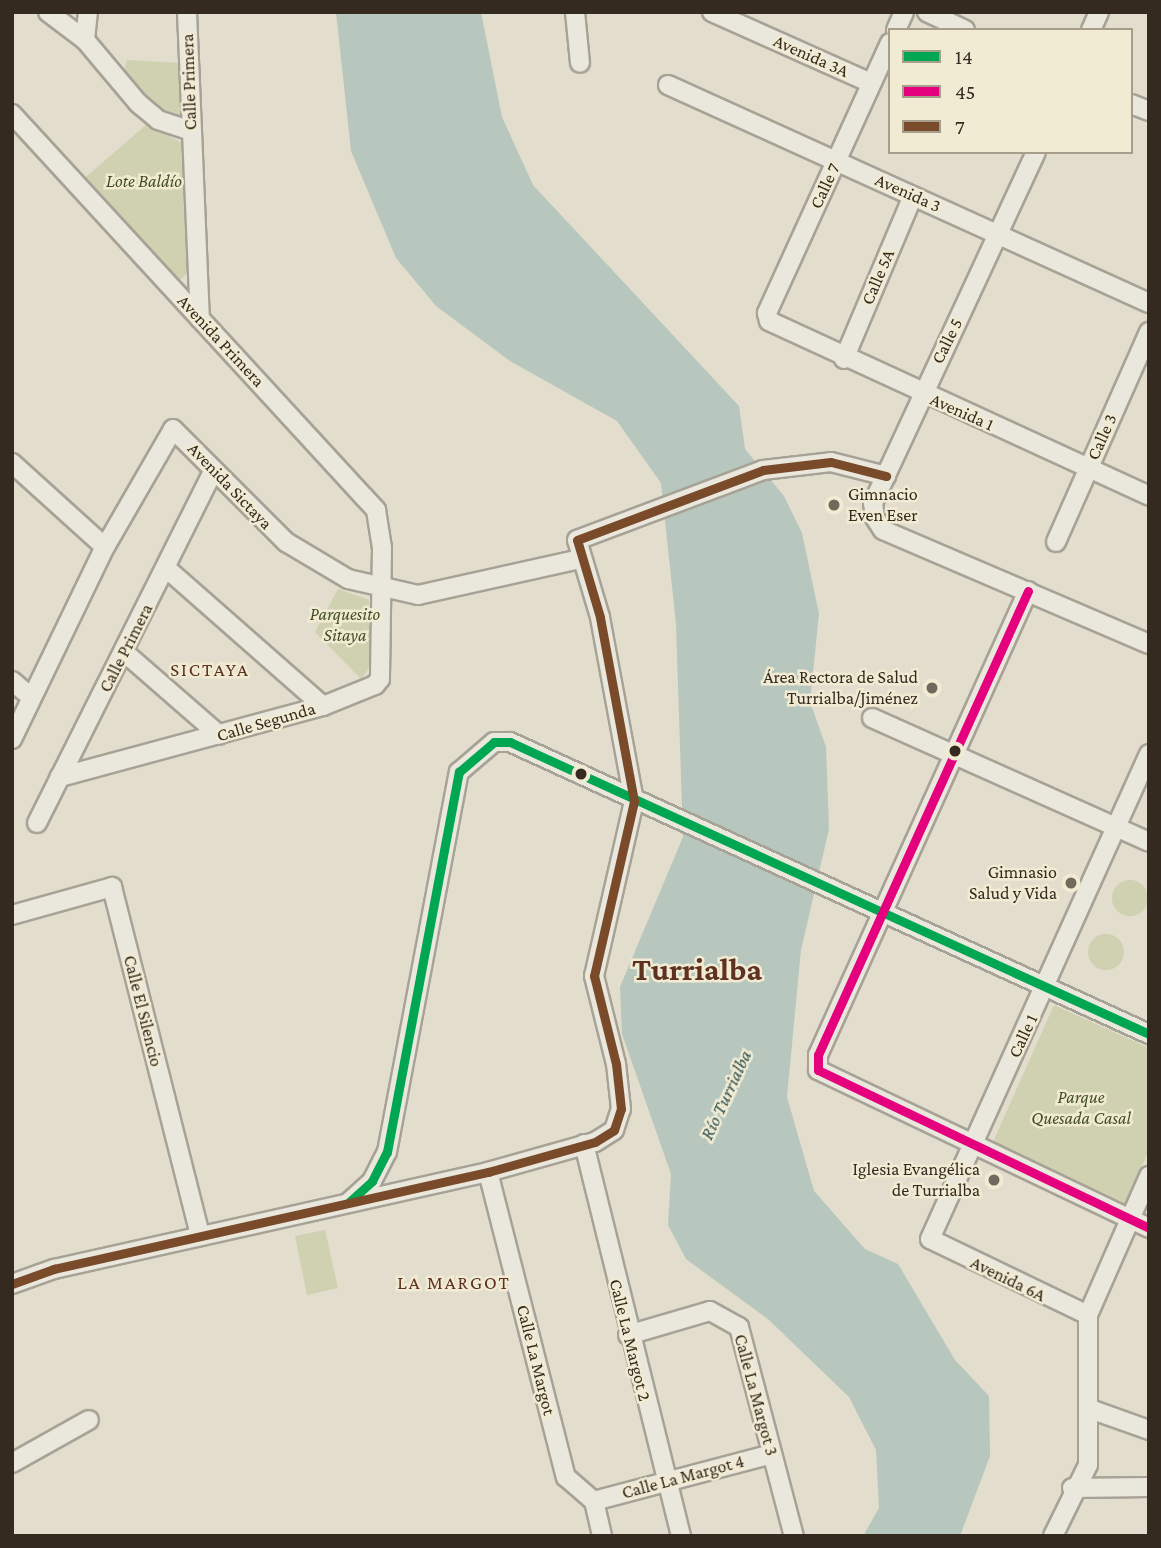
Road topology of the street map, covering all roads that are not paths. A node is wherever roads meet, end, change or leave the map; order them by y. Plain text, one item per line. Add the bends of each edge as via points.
1 (48, 12) edge
2 (88, 12) edge
3 (187, 12) edge
4 (575, 12) edge
5 (712, 12) edge
6 (904, 12) edge
7 (927, 12) edge
8 (1099, 12) edge
9 (897, 28) edge
10 (961, 28) edge
11 (1092, 28) edge
12 (85, 40) junction
13 (888, 47) edge
14 (580, 64) dead end
15 (871, 83) junction
16 (668, 85) dead end
17 (12, 114) edge
18 (191, 131) junction
19 (1035, 154) edge
20 (837, 161) junction
21 (913, 196) junction
22 (998, 234) junction
23 (1148, 302) edge
24 (200, 319) junction
25 (775, 328) joint
26 (1149, 332) edge
27 (844, 359) junction
28 (921, 393) junction
29 (12, 463) edge
30 (1088, 468) junction
31 (212, 471) junction
32 (886, 476) junction
33 (1149, 496) edge
34 (1056, 542) dead end
35 (105, 547) junction
36 (580, 559) junction
37 (166, 568) junction
38 (383, 588) junction
39 (1028, 591) junction
40 (1149, 644) edge
41 (124, 652) junction
42 (12, 681) edge
43 (31, 698) junction
44 (323, 706) junction
45 (872, 718) dead end
46 (219, 735) junction
47 (12, 738) edge
48 (1149, 754) edge
49 (952, 755) junction
50 (59, 777) junction
51 (634, 801) junction
52 (37, 823) dead end
53 (1116, 828) junction
54 (1149, 842) edge
55 (881, 914) junction
56 (12, 915) edge
57 (1045, 988) junction
58 (1149, 1034) edge
59 (584, 1144) junction
60 (973, 1145) junction
61 (488, 1171) junction
62 (1149, 1176) edge
63 (349, 1202) junction
64 (1129, 1219) junction
65 (1149, 1228) edge
66 (200, 1236) junction
67 (930, 1239) joint
68 (12, 1284) edge
69 (1088, 1315) junction
70 (628, 1335) junction
71 (1090, 1409) junction
72 (89, 1420) dead end
73 (1149, 1430) edge
74 (772, 1454) junction
75 (12, 1463) edge
76 (666, 1482) junction
77 (1149, 1486) edge
78 (1072, 1488) junction
79 (594, 1501) junction
80 (603, 1536) edge
81 (681, 1536) edge
82 (794, 1536) edge
83 (1053, 1536) edge

1 - 12 street
2 - 12 street
3 - 18 street, Calle Primera
4 - 14 street
5 - 15 street, Avenida 3A
6 - 9 street
7 - 10 street
8 - 11 street
12 - 18 street via 138,103 159,120
13 - 15 street, Calle 7
15 - 20 street, Calle 7
16 - 20 street, Avenida 3
17 - 24 street, Avenida Primera
18 - 24 street, Calle Primera
19 - 22 street, Calle 5
20 - 21 street, Avenida 3
20 - 25 street, Calle 7 via 767,313
21 - 22 street, Avenida 3
21 - 27 street, Calle 5A
22 - 23 street, Avenida 3
22 - 28 street, Calle 5
24 - 38 street, Avenida Primera via 376,510
25 - 27 street, Avenida 1
26 - 30 street, Calle 3
27 - 28 street, Avenida 1
28 - 30 street, Avenida 1
28 - 32 street, Calle 5
29 - 35 street
30 - 33 street, Avenida 1
30 - 34 street, Calle 3
31 - 35 street, Avenida Sictaya via 179,431 167,432
31 - 37 street, Calle Primera
31 - 38 street, Avenida Sictaya via 286,542 348,579
32 - 36 street via 812,462 747,477 578,540
32 - 39 street, Calle 5 via 873,503 883,530
35 - 43 street, Avenida Sictaya
36 - 38 street, Avenida Sictaya via 454,592 418,595
36 - 51 street via 600,617
37 - 41 street, Calle Primera
37 - 44 street
38 - 44 street, Calle Segunda via 380,679
39 - 40 street
39 - 49 street
41 - 46 street
41 - 50 street, Calle Primera
42 - 43 street
43 - 47 street, Avenida Sictaya
44 - 46 street, Calle Segunda
45 - 49 street
46 - 50 street, Calle Segunda
48 - 53 street, Calle 1
49 - 53 street
49 - 55 street
50 - 52 street, Calle Primera
51 - 55 street
51 - 59 street via 594,976 621,1109 614,1130
51 - 63 street via 510,742 494,742 468,757 459,772 387,1152 373,1181
53 - 54 street
53 - 57 street, Calle 1
55 - 57 street
55 - 60 street via 818,1055 818,1070
56 - 66 street, Calle El Silencio via 112,887
57 - 58 street
57 - 60 street, Calle 1
59 - 61 street
59 - 70 street, Calle La Margot 2
60 - 64 street
60 - 67 street, Calle 1
61 - 63 street
61 - 79 street, Calle La Margot via 566,1477
62 - 64 street
63 - 66 street
64 - 65 street
64 - 69 street
66 - 68 street
67 - 69 street, Avenida 6A
69 - 71 street
70 - 74 street, Calle La Margot 3 via 710,1311 727,1317 739,1327
70 - 76 street, Calle La Margot 2
71 - 73 street
71 - 78 street via 1088,1465
72 - 75 street
74 - 76 street, Calle La Margot 4
74 - 82 street, Calle La Margot 3
76 - 79 street, Calle La Margot 4
76 - 81 street, Calle La Margot 2
77 - 78 street
78 - 83 street
79 - 80 street

